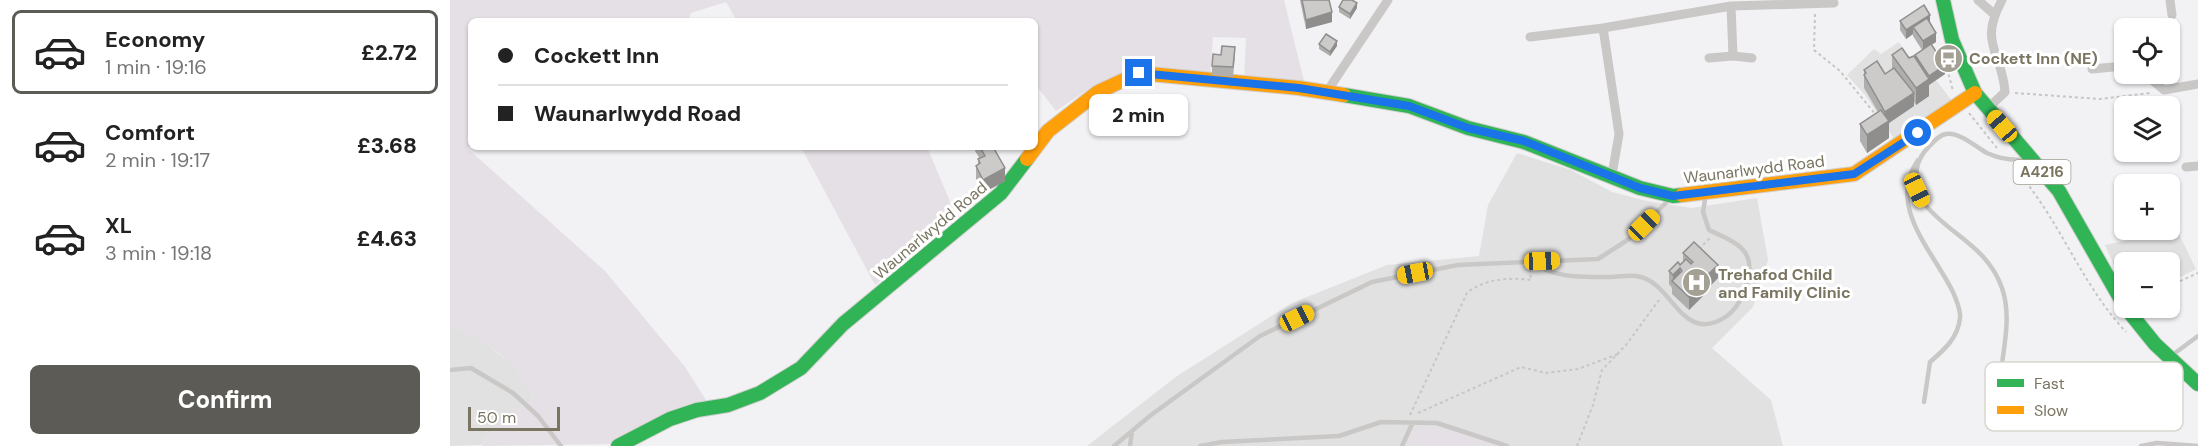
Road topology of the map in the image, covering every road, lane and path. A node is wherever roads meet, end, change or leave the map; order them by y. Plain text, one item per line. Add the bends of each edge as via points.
1 (1388, 0) edge
2 (1943, 0) edge
3 (1978, 0) edge
4 (2002, 0) edge
5 (2170, 0) edge
6 (1815, 3) junction
7 (1834, 3) dead end
8 (1731, 6) junction
9 (1994, 14) junction
10 (2172, 15) joint
11 (2172, 18) edge
12 (1603, 28) junction
13 (1530, 37) dead end
14 (1733, 56) junction
15 (1943, 56) dead end
16 (1709, 58) dead end
17 (1752, 58) dead end
18 (2114, 67) edge
19 (2092, 69) dead end
20 (2157, 84) edge
21 (2198, 84) edge
22 (2164, 90) junction
23 (2006, 92) junction
24 (1326, 93) junction
25 (1976, 93) junction
26 (1961, 103) junction
27 (1987, 109) junction
28 (1879, 120) edge
29 (1038, 144) edge
30 (1034, 150) edge
31 (1921, 156) junction
32 (2005, 159) junction
33 (2031, 159) junction
34 (2198, 166) edge
35 (2186, 167) dead end
36 (1612, 175) junction
37 (1706, 192) junction
38 (1673, 196) junction
39 (1713, 232) junction
40 (1696, 252) edge
41 (1542, 261) junction
42 (2198, 273) edge
43 (1531, 280) dead end
44 (2180, 281) edge
45 (2114, 288) edge
46 (1663, 295) junction
47 (2135, 318) edge
48 (2130, 335) dead end
49 (2198, 336) edge
50 (1618, 354) junction
51 (2169, 357) junction
52 (2002, 362) edge
53 (2174, 362) edge
54 (450, 370) edge
55 (2183, 370) edge
56 (2198, 384) edge
57 (1924, 402) dead end
58 (1412, 424) junction
59 (1132, 431) junction
60 (561, 446) edge
61 (618, 446) edge
62 (1114, 446) edge
63 (1130, 446) edge
64 (1200, 446) edge
65 (1402, 446) edge
66 (1507, 446) edge
67 (1577, 446) edge
68 (2141, 446) edge
69 (2198, 446) edge

1 - 24 street
2 - 25 street, A4216 via 1952,40
3 - 9 street
4 - 9 street
5 - 10 street
6 - 7 street
6 - 8 street
6 - 28 path via 1814,50 1840,71
8 - 12 street
8 - 14 street
9 - 23 street via 1990,32
10 - 11 path
12 - 13 street
12 - 36 street via 1619,134
14 - 16 street
14 - 17 street
15 - 26 path via 1950,86
18 - 19 street
20 - 22 street
21 - 22 street
22 - 23 path via 2100,99
23 - 27 street
24 - 29 street, Waunarlwydd Road via 1139,73 1098,92 1048,131
24 - 36 street, Waunarlwydd Road via 1409,106 1468,128 1524,141
25 - 26 street, Waunarlwydd Road
25 - 27 street, A4216
26 - 32 path
26 - 37 street, Waunarlwydd Road via 1854,174
27 - 33 street, A4216
30 - 61 street, Waunarlwydd Road via 1001,193 843,324 801,368 760,393 670,419
31 - 32 lane via 1938,137 1946,134
31 - 52 lane via 1916,179 1923,201 1982,255 2002,288 2006,326
31 - 57 lane via 1909,178 1907,195 1912,224 1949,286 1961,315 1959,328 1948,346 1930,362
32 - 33 lane
32 - 48 path via 2041,204 2108,311
33 - 45 street, A4216 via 2059,191
34 - 35 street
36 - 38 street, Waunarlwydd Road via 1640,188
37 - 38 street, Waunarlwydd Road
37 - 39 lane via 1703,212
38 - 41 lane via 1629,239 1598,259
39 - 40 path
39 - 46 lane via 1737,244 1750,264 1744,291 1731,313 1719,321 1700,324 1689,320
41 - 46 lane via 1546,270 1553,273 1649,279
41 - 59 lane via 1458,265 1372,282 1260,336
42 - 44 path
43 - 50 path via 1490,282 1467,293 1409,417 1521,367 1546,373 1578,369
46 - 50 path
47 - 51 street, A4216
49 - 51 lane
50 - 67 path via 1602,369
51 - 53 street, A4216
54 - 60 lane via 471,368 513,393 538,416
55 - 56 street, A4216
58 - 64 lane via 1381,422 1339,436
58 - 65 lane
58 - 66 lane via 1437,423
59 - 62 lane
59 - 63 lane
68 - 69 lane

